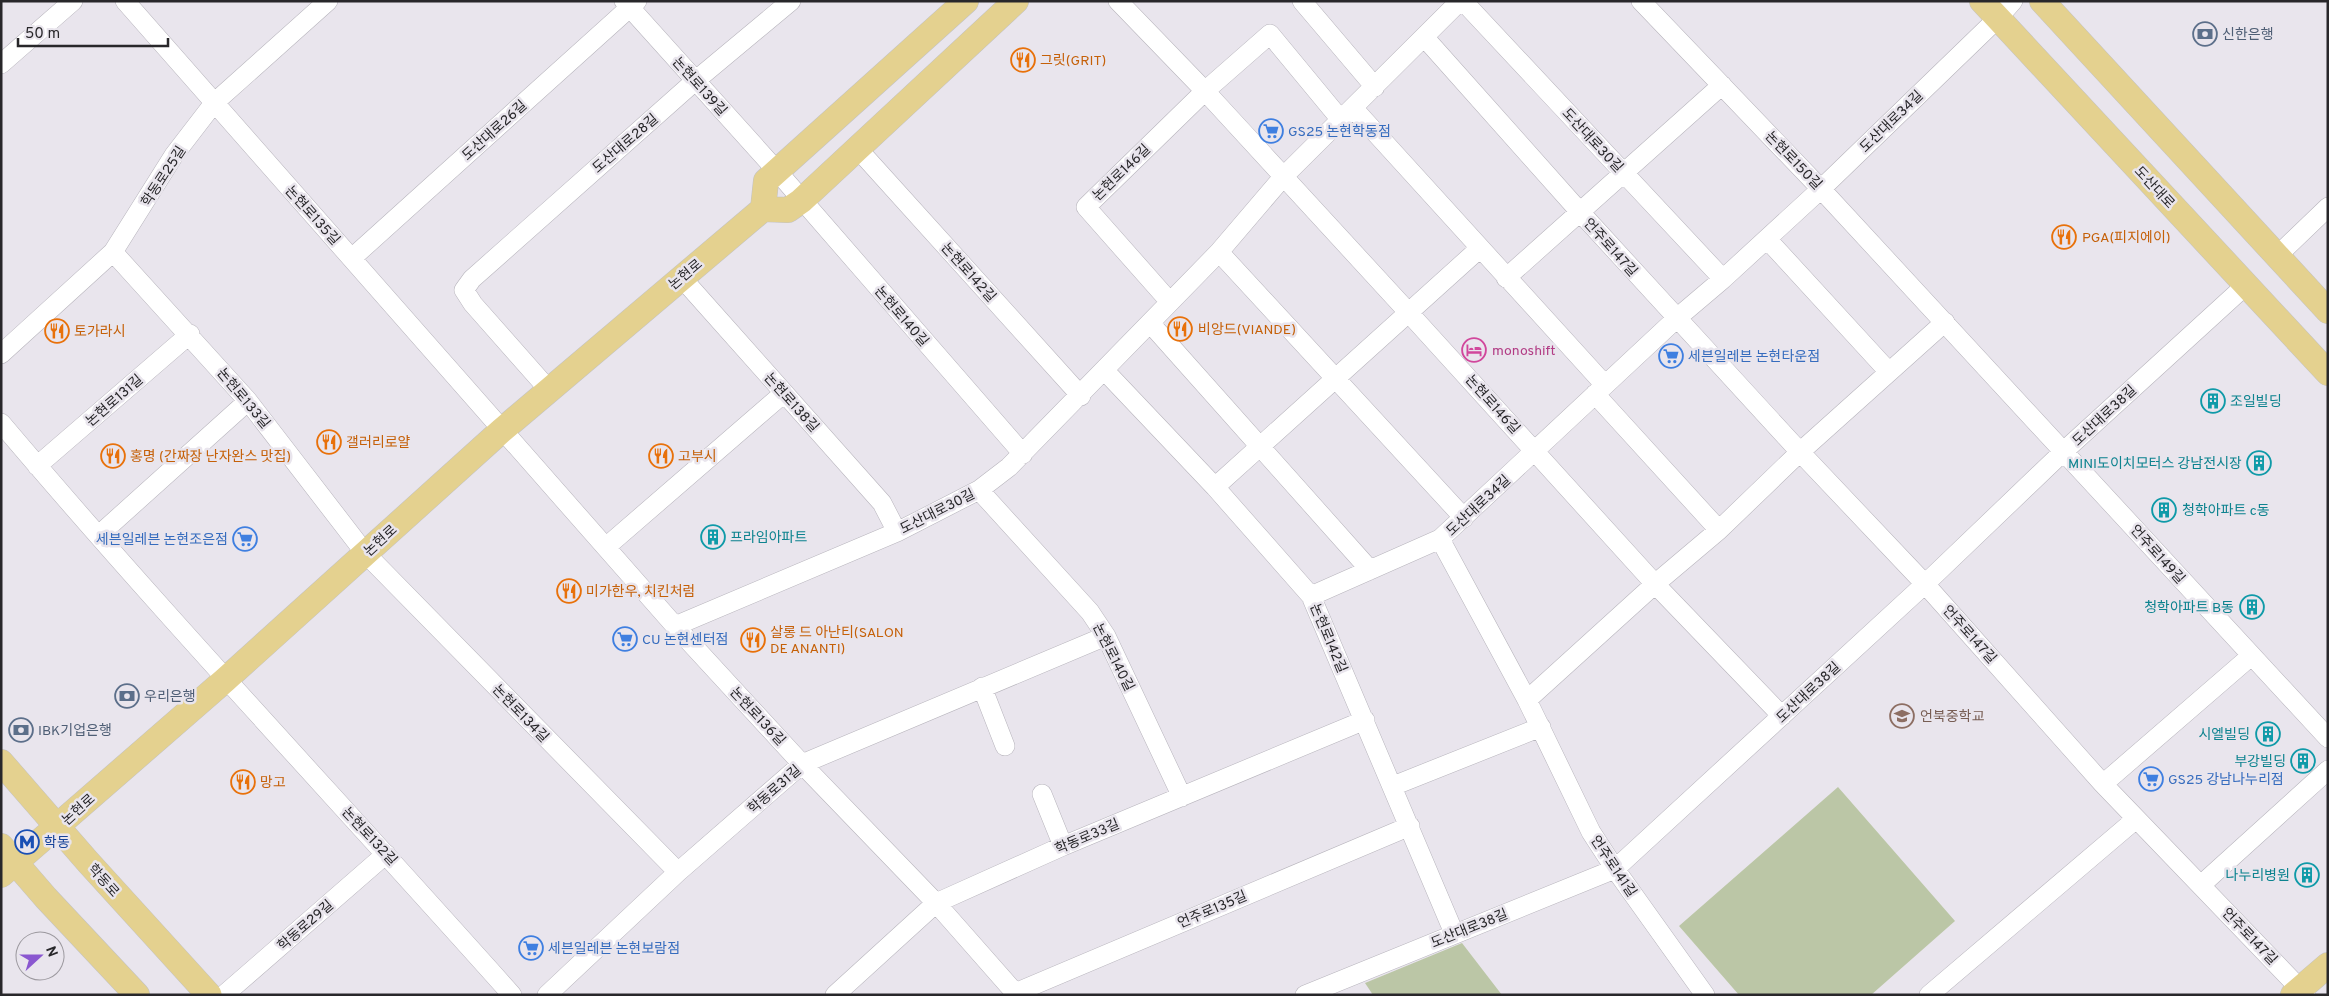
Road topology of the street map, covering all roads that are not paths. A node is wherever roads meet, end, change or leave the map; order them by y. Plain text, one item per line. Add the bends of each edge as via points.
1 (72, 1) edge
2 (125, 1) edge
3 (328, 1) edge
4 (791, 1) edge
5 (966, 1) edge
6 (1016, 1) edge
7 (1118, 1) edge
8 (1302, 1) edge
9 (1641, 1) edge
10 (2042, 1) edge
11 (630, 4) edge
12 (1451, 5) edge
13 (1998, 7) edge
14 (1425, 38) junction
15 (1, 64) edge
16 (695, 81) junction
17 (1722, 85) junction
18 (1375, 87) junction
19 (1205, 91) junction
20 (214, 103) junction
21 (1347, 114) junction
22 (857, 148) junction
23 (777, 171) junction
24 (1624, 173) junction
25 (1283, 176) junction
26 (1821, 189) junction
27 (801, 201) junction
28 (2328, 206) edge
29 (763, 209) junction
30 (1580, 212) junction
31 (1767, 239) junction
32 (1479, 249) junction
33 (114, 252) junction
34 (1219, 252) junction
35 (2277, 256) junction
36 (352, 258) junction
37 (681, 277) junction
38 (1506, 278) junction
39 (1723, 279) junction
40 (2246, 285) junction
41 (1170, 302) junction
42 (2328, 311) edge
43 (1409, 313) junction
44 (1676, 318) junction
45 (1945, 322) junction
46 (1150, 323) junction
47 (190, 334) junction
48 (1, 354) edge
49 (1105, 371) junction
50 (1889, 372) junction
51 (2328, 373) edge
52 (1336, 379) junction
53 (549, 390) junction
54 (1600, 390) junction
55 (784, 393) junction
56 (1080, 396) junction
57 (248, 401) junction
58 (1, 423) edge
59 (501, 431) junction
60 (1259, 446) junction
61 (1536, 452) junction
62 (1800, 452) junction
63 (2064, 452) junction
64 (1022, 454) junction
65 (37, 466) junction
66 (1215, 488) junction
67 (979, 490) junction
68 (1464, 518) junction
69 (1719, 530) junction
70 (897, 532) junction
71 (100, 535) junction
72 (1440, 539) junction
73 (606, 547) junction
74 (365, 553) junction
75 (1370, 570) junction
76 (1655, 584) junction
77 (1925, 584) junction
78 (1311, 596) junction
79 (675, 626) junction
80 (1106, 636) junction
81 (2252, 656) junction
82 (225, 680) junction
83 (982, 686) junction
84 (1527, 700) junction
85 (1782, 716) junction
86 (1365, 720) junction
87 (1541, 727) junction
88 (2328, 738) edge
89 (1005, 746) dead end
90 (1, 762) edge
91 (802, 764) junction
92 (2328, 770) edge
93 (2103, 784) junction
94 (1393, 786) junction
95 (1042, 794) dead end
96 (1182, 797) junction
97 (2136, 819) junction
98 (1410, 826) junction
99 (57, 827) junction
100 (1063, 846) junction
101 (386, 854) junction
102 (6, 861) edge
103 (1614, 869) junction
104 (678, 872) junction
105 (2201, 885) junction
106 (936, 903) junction
107 (1454, 934) junction
108 (2328, 965) edge
109 (2300, 993) edge
110 (1016, 994) edge
111 (137, 995) edge
112 (209, 995) edge
113 (224, 995) edge
114 (512, 995) edge
115 (547, 995) edge
116 (835, 995) edge
117 (1305, 995) edge
118 (1705, 995) edge
119 (1929, 995) edge

1 - 15 street
2 - 20 street, 논현로135길
3 - 20 street, 학동로25길
4 - 16 street, 도산대로28길
5 - 23 main road
6 - 22 main road
7 - 19 street, 논현로146길
8 - 18 street
9 - 17 street, 논현로150길
10 - 35 main road
11 - 16 street, 논현로139길
11 - 36 street, 도산대로26길
12 - 14 street, 도산대로30길
12 - 24 street, 도산대로30길
13 - 26 street, 도산대로34길
13 - 40 main road, 도산대로
14 - 18 street, 도산대로30길
14 - 30 street, 언주로147길
16 - 23 street, 논현로139길
16 - 53 street, 도산대로28길 via 472,279 464,290
17 - 24 street
17 - 26 street, 논현로150길
18 - 21 street, 도산대로30길
19 - 21 street, 논현로146길 via 1270,34
19 - 25 street, 논현로146길
19 - 41 street, 논현로146길 via 1086,207
20 - 33 street, 학동로25길 via 174,156
20 - 36 street, 논현로135길
21 - 25 street, 도산대로30길
21 - 32 street
22 - 27 main road
22 - 56 street, 논현로142길
23 - 27 street, 논현로139길
23 - 29 main road via 766,181
24 - 30 street
24 - 39 street, 도산대로30길
25 - 34 street, 도산대로30길
25 - 43 street, 논현로146길
26 - 31 street, 도산대로34길
26 - 45 street, 논현로150길
27 - 29 main road via 788,210
27 - 64 street, 논현로140길
28 - 35 street
29 - 37 main road, 논현로
30 - 38 street
30 - 44 street, 언주로147길
31 - 39 street, 도산대로34길
31 - 50 street
32 - 38 street
32 - 43 street
33 - 47 street, 논현로133길
33 - 48 street, 학동로25길
34 - 41 street, 도산대로30길
34 - 52 street
35 - 42 main road
36 - 59 street, 논현로135길
37 - 53 main road, 논현로
37 - 55 street, 논현로138길
38 - 54 street
39 - 44 street, 도산대로34길
40 - 51 main road, 도산대로
40 - 63 street, 도산대로38길
41 - 46 street, 도산대로30길
43 - 52 street
43 - 61 street, 논현로146길
44 - 54 street, 도산대로34길
44 - 62 street, 언주로147길
45 - 50 street
45 - 63 street, 논현로150길
46 - 49 street, 도산대로30길
46 - 60 street
47 - 57 street, 논현로133길
47 - 65 street, 논현로131길
49 - 56 street, 도산대로30길
49 - 66 street, 논현로142길
50 - 62 street
52 - 60 street
52 - 68 street
53 - 59 main road, 논현로
54 - 61 street, 도산대로34길
54 - 69 street
55 - 70 street, 논현로138길 via 882,503
55 - 73 street
56 - 64 street, 도산대로30길
57 - 71 street
57 - 74 street, 논현로133길
58 - 65 street
59 - 73 street, 논현로136길
59 - 74 main road, 논현로
60 - 66 street
60 - 75 street
61 - 68 street, 도산대로34길
61 - 76 street, 논현로146길
62 - 69 street
62 - 77 street, 언주로147길
63 - 77 street, 도산대로38길
63 - 81 street, 언주로149길
64 - 67 street, 도산대로30길
65 - 71 street
66 - 78 street, 논현로142길
67 - 70 street, 도산대로30길
67 - 80 street, 논현로140길 via 1090,612
68 - 72 street, 도산대로34길
69 - 76 street
70 - 79 street, 도산대로30길
71 - 82 street
72 - 75 street, 도산대로34길
72 - 84 street, 언주로141길
73 - 79 street, 논현로136길
74 - 82 main road, 논현로
74 - 104 street, 논현로134길
75 - 78 street, 도산대로34길
76 - 84 street
76 - 85 street, 논현로146길
77 - 85 street, 도산대로38길
77 - 93 street, 언주로147길
78 - 86 street, 논현로142길
79 - 91 street, 논현로136길
80 - 83 street, 학동로31길
80 - 96 street, 논현로140길
81 - 88 street, 언주로149길
81 - 93 street
82 - 99 main road, 논현로
82 - 101 street, 논현로132길
83 - 89 street
83 - 91 street, 학동로31길
84 - 87 street, 언주로141길
85 - 103 street, 도산대로38길
86 - 94 street, 논현로142길
86 - 96 street, 학동로33길
87 - 94 street
87 - 103 street, 언주로141길 via 1591,832
90 - 99 main road, 학동로
91 - 104 street, 학동로31길
91 - 106 street, 논현로136길
92 - 105 street
93 - 97 street, 언주로147길
94 - 98 street, 논현로142길
95 - 100 street
96 - 100 street, 학동로33길
97 - 105 street, 언주로147길
97 - 119 street
98 - 107 street, 논현로142길
98 - 110 street, 언주로135길
99 - 102 main road, 논현로
99 - 112 main road, 학동로
100 - 106 street, 학동로33길
101 - 113 street, 학동로29길
101 - 114 street, 논현로132길
102 - 111 main road
103 - 107 street, 도산대로38길
103 - 118 street, 언주로141길
104 - 115 street, 학동로31길
105 - 109 street, 언주로147길
106 - 110 street, 언주로135길
106 - 116 street, 학동로33길
107 - 117 street, 도산대로38길
108 - 109 main road

